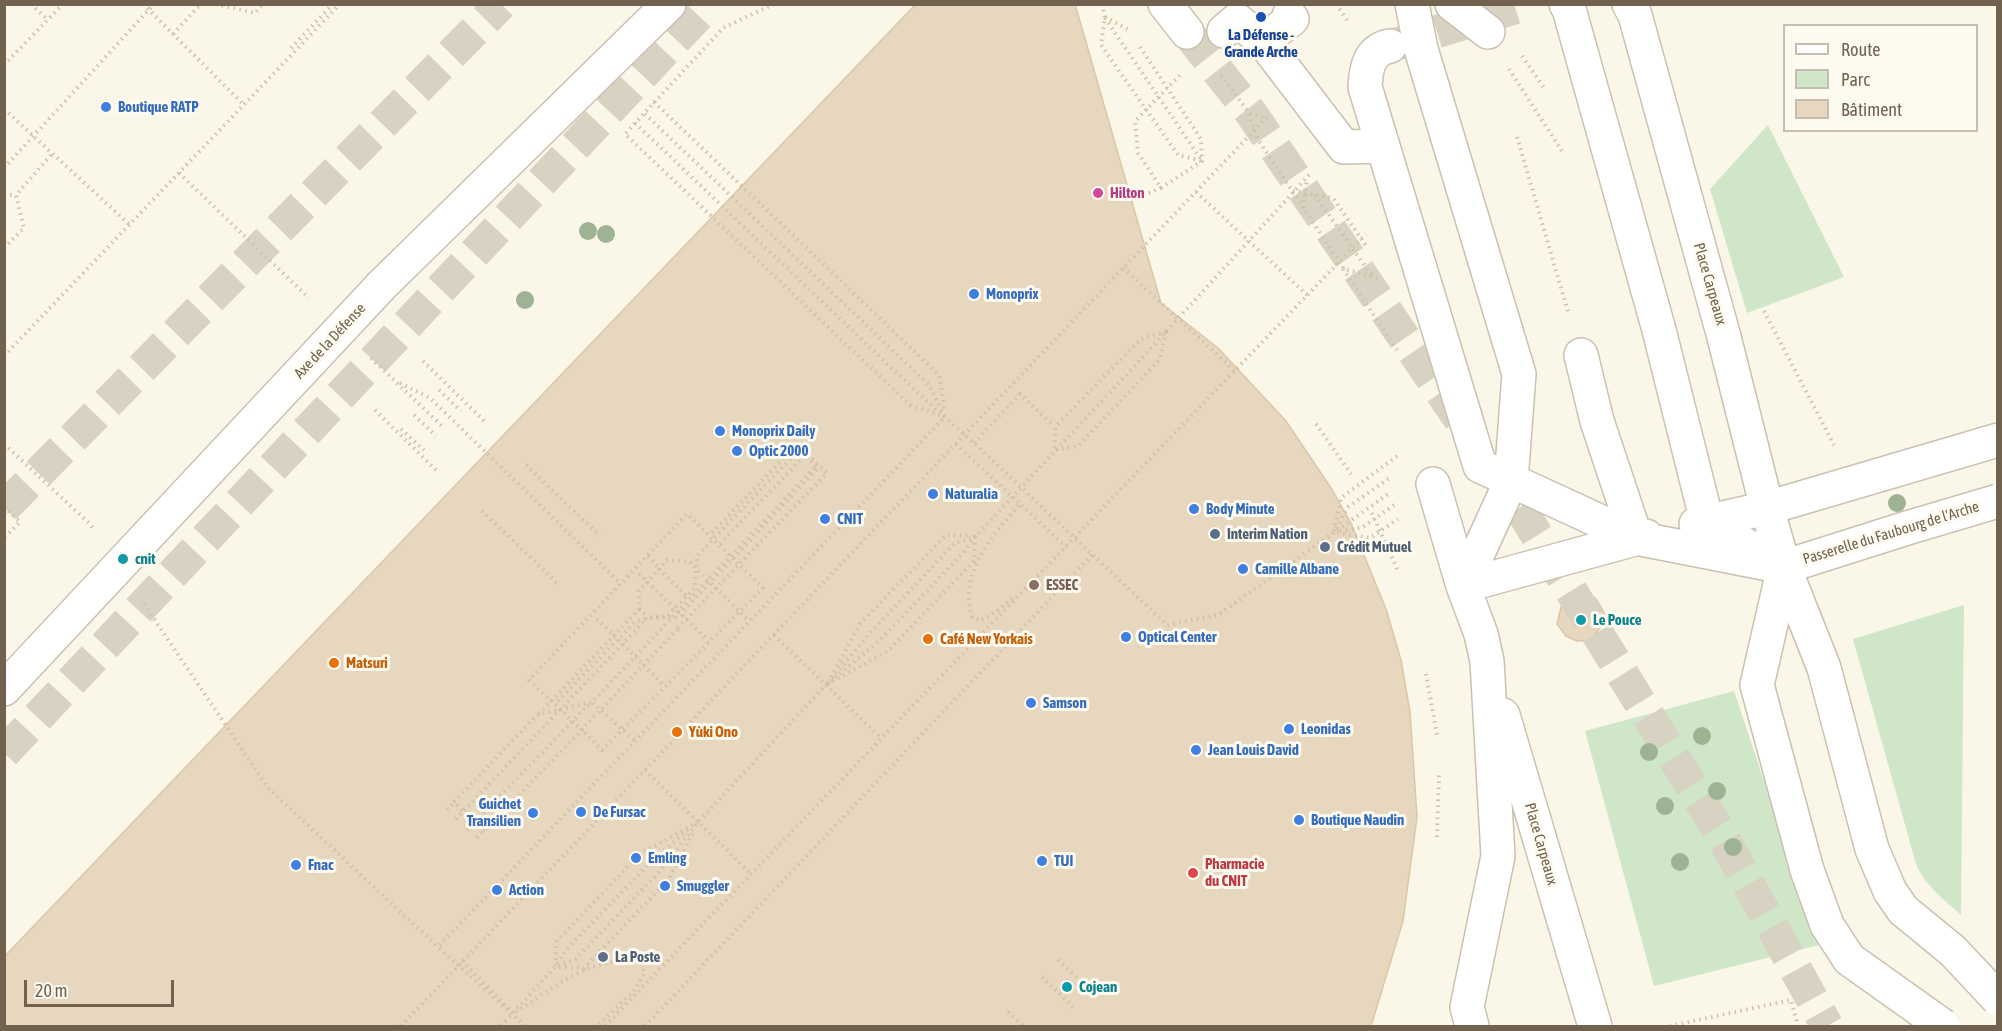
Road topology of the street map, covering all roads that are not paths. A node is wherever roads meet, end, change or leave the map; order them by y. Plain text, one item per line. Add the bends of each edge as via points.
1 (669, 4) edge
2 (1165, 4) edge
3 (1412, 4) edge
4 (1452, 4) edge
5 (1629, 4) edge
6 (1568, 7) edge
7 (1289, 16) dead end
8 (1224, 31) dead end
9 (1187, 32) tunnel mouth
10 (1488, 32) dead end
11 (1263, 41) junction
12 (1390, 46) tunnel mouth
13 (1370, 125) junction
14 (1581, 355) road end
15 (1998, 440) edge
16 (1511, 481) junction
17 (1433, 484) dead end
18 (1998, 501) edge
19 (1767, 508) junction
20 (1707, 522) junction
21 (1636, 538) junction
22 (1784, 567) junction
23 (1462, 586) junction
24 (1487, 661) junction
25 (4, 689) edge
26 (1998, 999) edge
27 (1472, 1026) edge
28 (1595, 1026) edge
29 (1942, 1026) edge

1 - 25 street, Axe de la Défense via 382,285
2 - 9 street
3 - 16 street via 1421,49 1519,374
4 - 10 street
5 - 19 street, Place Carpeaux via 1724,337
6 - 20 street via 1659,330
7 - 11 street via 1292,20
8 - 11 street via 1237,20
11 - 13 street via 1344,147
12 - 13 street via 1373,54 1367,68
13 - 16 street via 1480,465
14 - 21 street via 1597,421
15 - 19 street
16 - 21 street
16 - 23 street
17 - 23 street, Place Carpeaux
18 - 22 street, Passerelle du Faubourg de l'Arche, bridge
19 - 20 street
19 - 22 street, Place Carpeaux
20 - 21 street
20 - 22 street
21 - 22 street
21 - 23 street
22 - 26 street, Place Carpeaux, bridge via 1824,668 1872,849 1890,891 1904,910 1953,951
22 - 29 street, bridge via 1757,685 1807,870 1827,925 1849,959
23 - 24 street, Place Carpeaux
24 - 27 street, Place Carpeaux via 1498,856 1467,1007
24 - 28 street, Place Carpeaux

